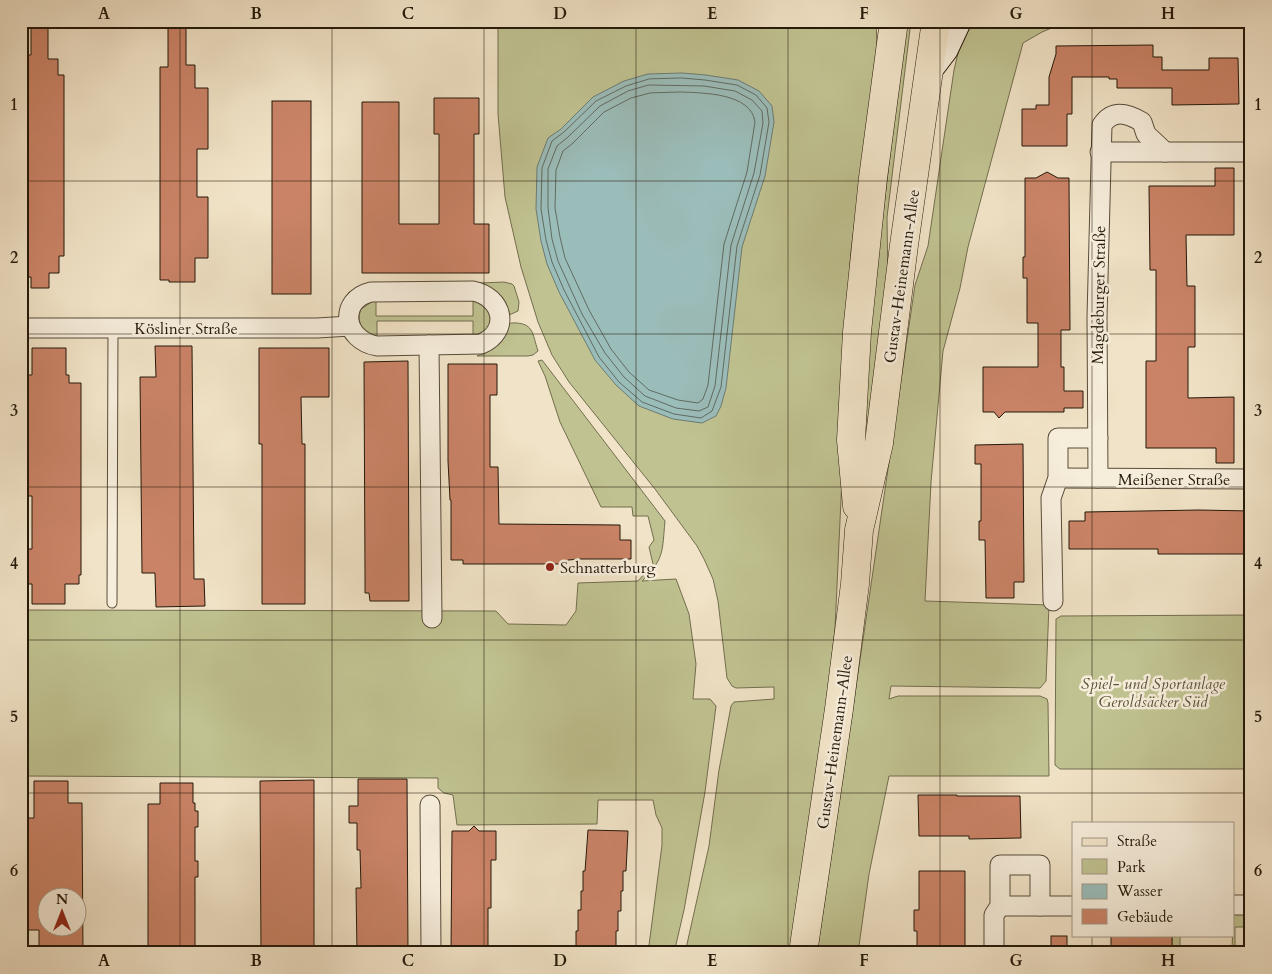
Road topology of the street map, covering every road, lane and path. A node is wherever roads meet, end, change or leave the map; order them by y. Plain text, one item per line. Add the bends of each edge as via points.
1 (936, 21) edge
2 (958, 21) edge
3 (891, 26) edge
4 (929, 70) junction
5 (1100, 152) junction
6 (1165, 152) junction
7 (1251, 152) edge
8 (350, 326) junction
9 (21, 328) edge
10 (113, 328) junction
11 (429, 346) junction
12 (1098, 438) junction
13 (1058, 478) junction
14 (1098, 478) junction
15 (1251, 479) edge
16 (859, 530) junction
17 (1053, 602) dead end
18 (112, 603) dead end
19 (432, 618) dead end
20 (430, 805) dead end
21 (1234, 905) edge
22 (1251, 905) edge
23 (1000, 906) junction
24 (1040, 906) junction
25 (1072, 906) edge
26 (431, 953) edge
27 (803, 953) edge
28 (994, 953) edge

1 - 4 main road, Gustav-Heinemann-Allee
2 - 4 main road via 945,49
3 - 16 main road, Gustav-Heinemann-Allee via 857,332 851,440
4 - 16 main road, Gustav-Heinemann-Allee via 879,443
5 - 6 street
5 - 6 street, Magdeburger Straße via 1102,125 1107,118 1119,114 1132,115 1142,122 1146,134
5 - 12 street, Magdeburger Straße
6 - 7 street
8 - 10 street, Kösliner Straße
8 - 11 street via 359,339 370,345
8 - 11 street via 352,305 360,296 371,292 473,291 484,294 496,305 500,315 498,327 487,342
9 - 10 street, Kösliner Straße
10 - 18 lane
11 - 19 street
12 - 13 street via 1058,438
12 - 14 street, Meißener Straße
13 - 14 street, Meißener Straße
13 - 17 street via 1051,498
14 - 15 street, Meißener Straße
16 - 27 main road, Gustav-Heinemann-Allee via 840,709
20 - 26 street
21 - 22 street
23 - 24 street
23 - 24 street via 1000,865 1040,865
23 - 28 street via 994,915
24 - 25 street

